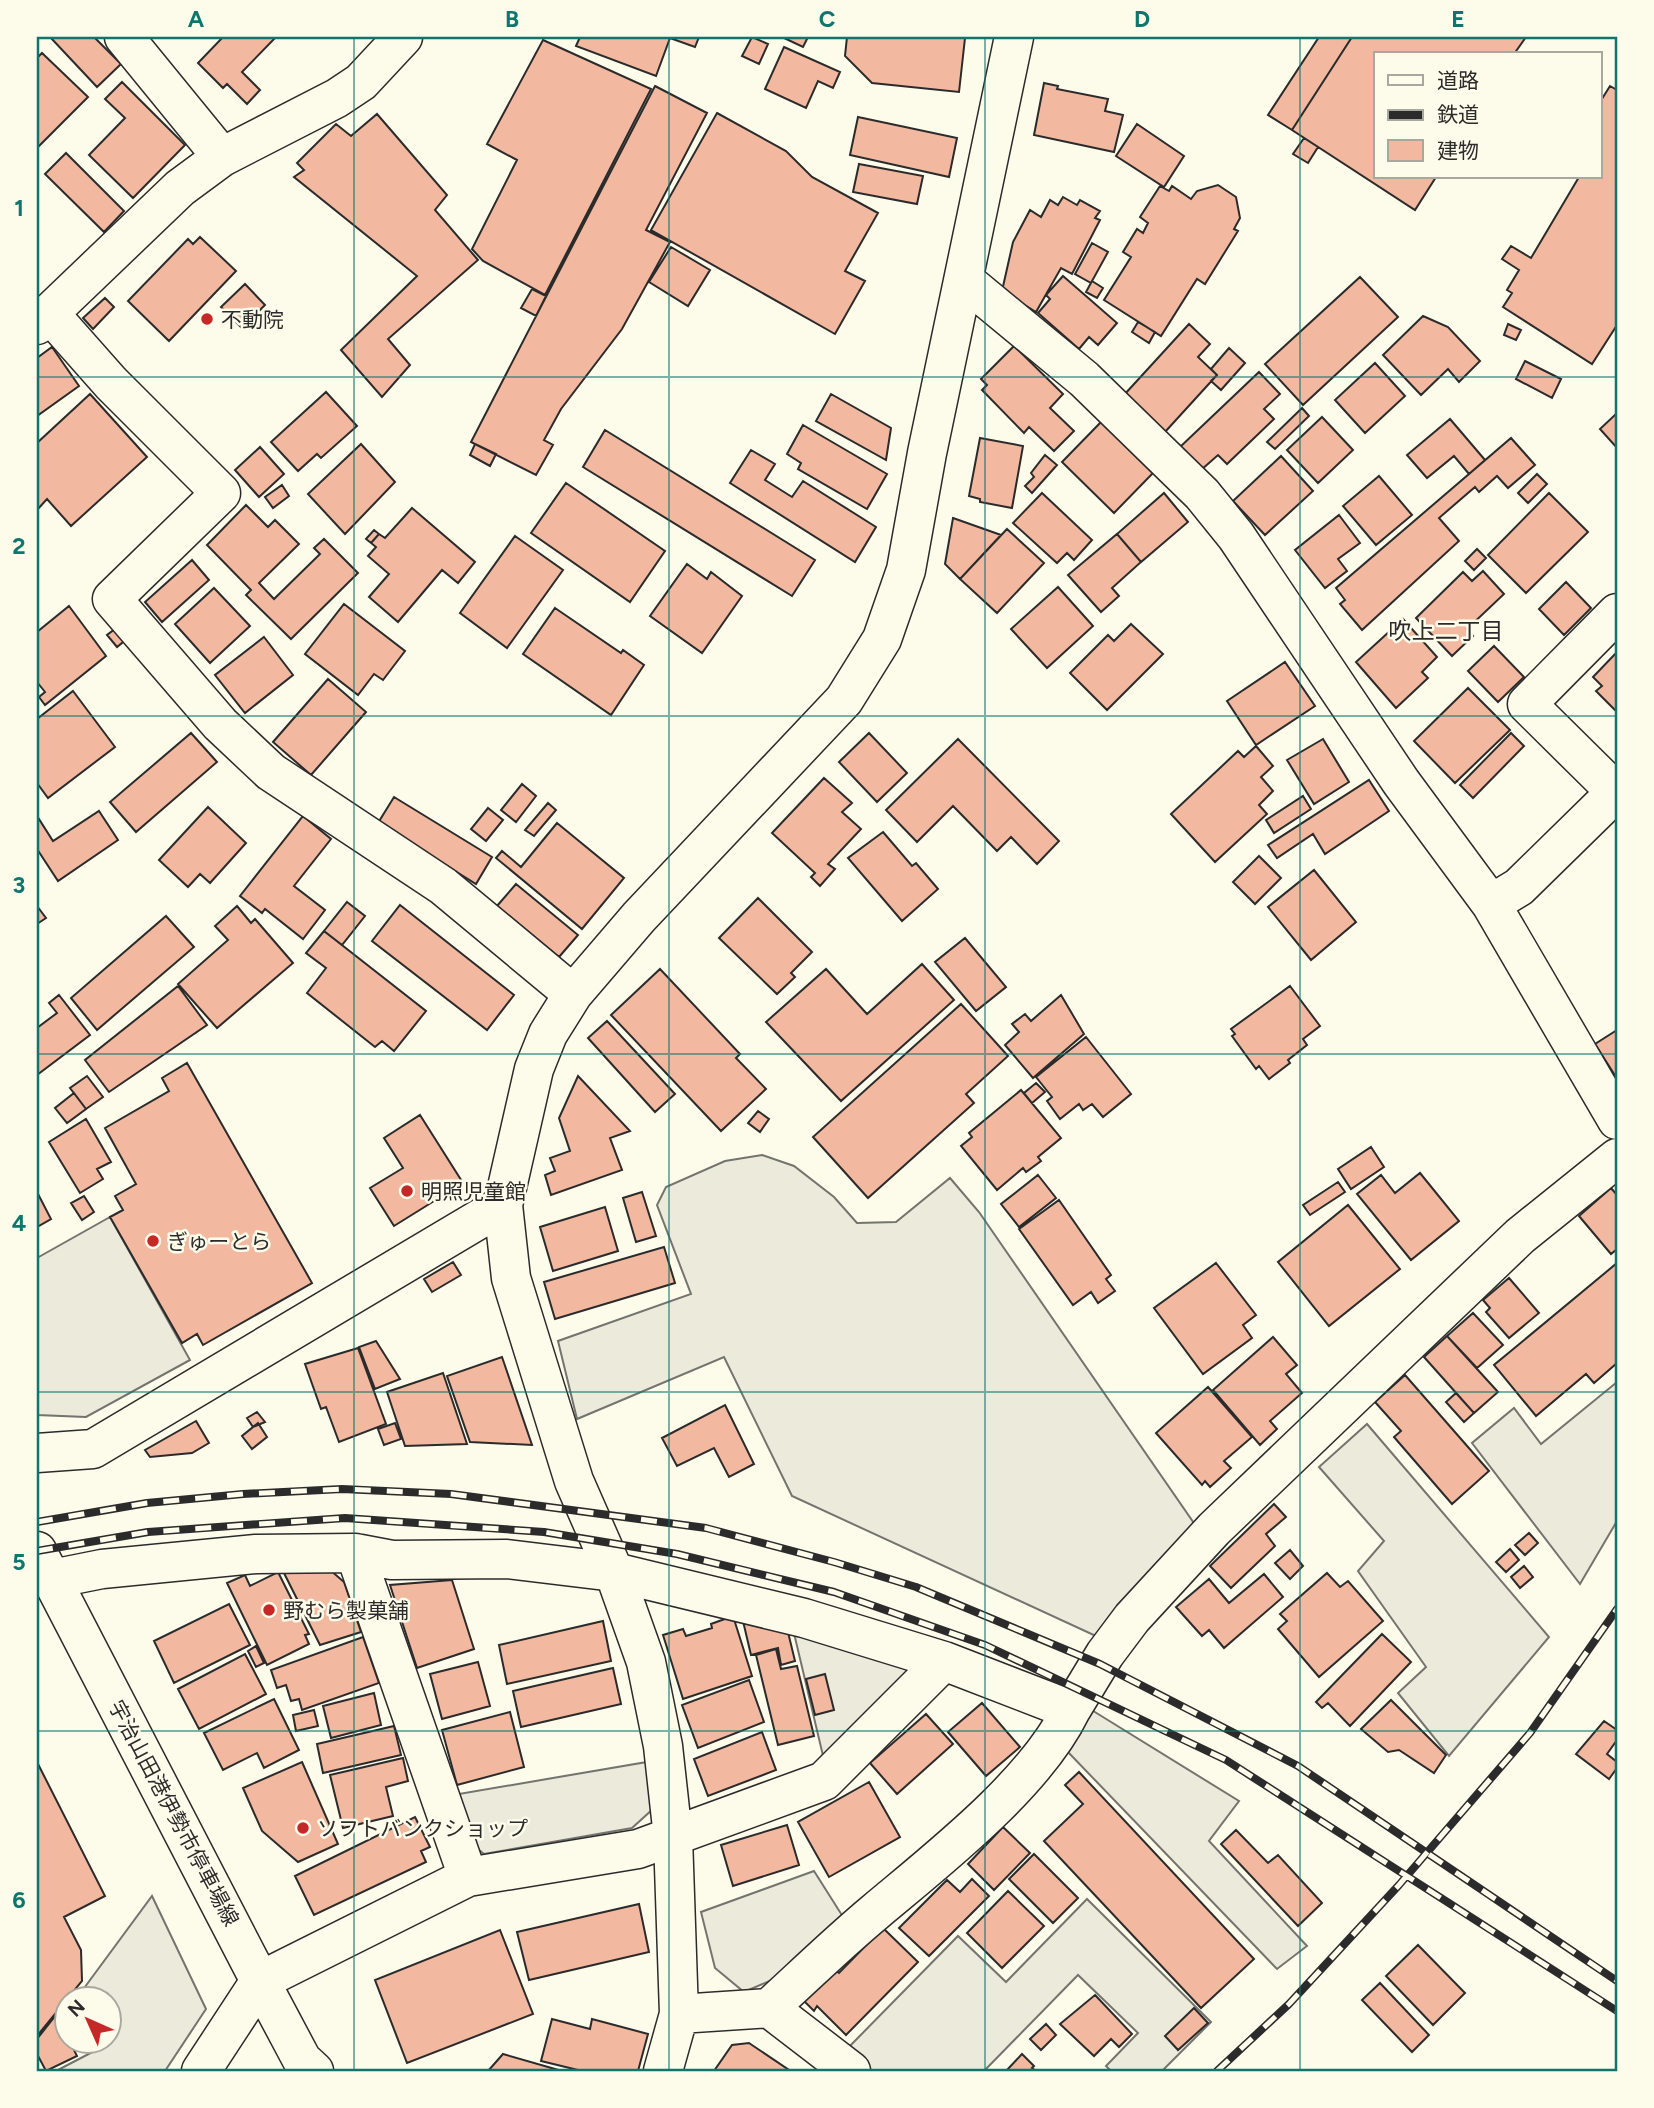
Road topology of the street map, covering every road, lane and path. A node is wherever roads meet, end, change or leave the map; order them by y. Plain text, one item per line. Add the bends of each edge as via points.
1 (124, 37) edge
2 (403, 37) edge
3 (1014, 37) edge
4 (222, 157) junction
5 (964, 280) junction
6 (43, 319) edge
7 (1617, 613) edge
8 (1491, 904) junction
9 (573, 994) junction
10 (1617, 1120) edge
11 (1617, 1158) edge
12 (503, 1205) junction
13 (37, 1453) edge
14 (355, 1553) junction
15 (44, 1565) edge
16 (614, 1572) junction
17 (944, 1661) junction
18 (1071, 1710) junction
19 (673, 1837) junction
20 (468, 1877) junction
21 (260, 1980) junction
22 (769, 2008) junction
23 (679, 2014) junction
24 (201, 2071) edge
25 (314, 2071) edge
26 (663, 2071) edge
27 (852, 2071) edge

1 - 4 street
2 - 4 street via 361,82 337,98
3 - 5 street
4 - 6 street via 170,197
5 - 8 street via 1084,379 1202,494 1236,536 1401,782
5 - 9 street via 906,570 881,639 844,700 639,917
6 - 9 street via 220,493 112,599 220,724 271,772 443,886
7 - 8 street via 1527,704 1616,792 1519,887
8 - 10 street
9 - 12 street via 548,1034 534,1069
11 - 18 street via 1520,1236 1214,1528 1132,1618
12 - 13 street via 93,1449
12 - 16 street via 511,1278 574,1482
14 - 15 street via 256,1554 102,1569
14 - 16 street via 392,1560 507,1559
14 - 20 street
15 - 21 street, 宇治山田港伊勢市停車場線
16 - 17 street via 804,1618
16 - 19 street via 646,1662 663,1746
17 - 18 street
17 - 19 street via 824,1781
18 - 22 street via 1053,1744 999,1801 941,1858
19 - 20 street via 638,1849
19 - 23 street
20 - 21 street
21 - 24 street
21 - 25 street, 宇治山田港伊勢市停車場線 via 302,2060
22 - 23 street
22 - 27 street
23 - 26 street

